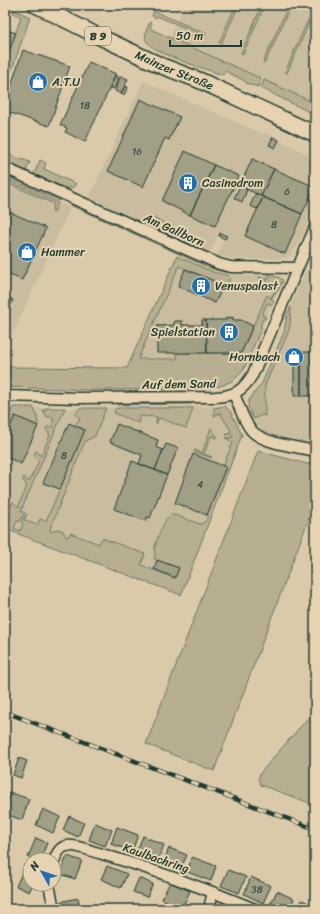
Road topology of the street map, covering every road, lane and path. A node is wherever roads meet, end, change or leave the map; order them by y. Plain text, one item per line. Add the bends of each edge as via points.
1 (36, 5) edge
2 (315, 134) edge
3 (5, 168) edge
4 (315, 226) edge
5 (297, 268) junction
6 (234, 394) junction
7 (5, 396) edge
8 (315, 451) edge
9 (58, 852) edge
10 (51, 892) edge
11 (213, 892) junction
12 (54, 909) edge
13 (208, 909) edge
14 (255, 909) edge

1 - 2 main road, Mainzer Straße / B 9 via 162,66 201,81
3 - 5 street, Am Gallborn via 219,264
4 - 5 street
5 - 6 street via 253,374 245,386
6 - 7 street, Auf dem Sand via 211,398
6 - 8 street via 249,426 259,436
9 - 11 street, Kaulbachring via 65,846 76,847 134,863
10 - 12 street
11 - 13 street
11 - 14 street, Kaulbachring

